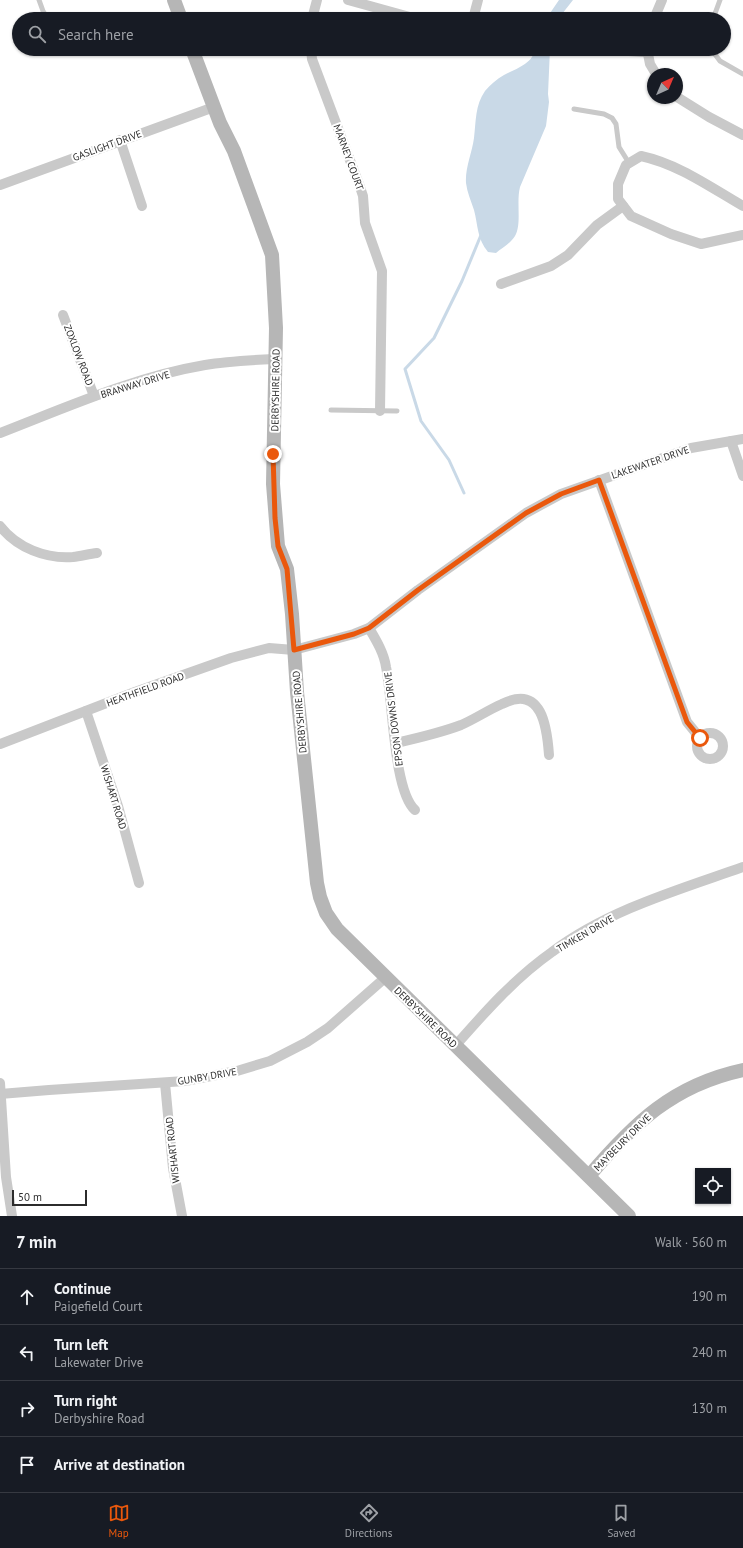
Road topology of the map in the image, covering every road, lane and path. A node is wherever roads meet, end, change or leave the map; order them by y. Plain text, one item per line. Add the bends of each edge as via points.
1 (39, 0) edge
2 (174, 0) edge
3 (317, 0) edge
4 (348, 0) edge
5 (478, 0) edge
6 (662, 0) edge
7 (720, 0) edge
8 (380, 4) edge
9 (44, 12) edge
10 (178, 12) edge
11 (314, 12) edge
12 (400, 12) edge
13 (475, 12) edge
14 (657, 12) edge
15 (716, 12) edge
16 (195, 56) edge
17 (312, 56) edge
18 (648, 56) edge
19 (716, 56) edge
20 (652, 68) edge
21 (743, 74) edge
22 (683, 101) edge
23 (214, 107) junction
24 (574, 109) dead end
25 (743, 135) edge
26 (120, 140) junction
27 (630, 163) junction
28 (0, 185) edge
29 (142, 206) dead end
30 (623, 206) junction
31 (743, 206) edge
32 (743, 235) edge
33 (501, 284) dead end
34 (63, 315) dead end
35 (275, 359) junction
36 (94, 396) junction
37 (330, 410) dead end
38 (380, 411) junction
39 (397, 411) dead end
40 (0, 433) edge
41 (743, 439) edge
42 (730, 441) junction
43 (743, 476) edge
44 (599, 480) junction
45 (0, 526) edge
46 (98, 553) dead end
47 (369, 628) junction
48 (294, 650) junction
49 (86, 711) junction
50 (700, 738) dead end
51 (396, 743) junction
52 (0, 744) edge
53 (549, 755) dead end
54 (415, 810) dead end
55 (743, 867) edge
56 (139, 883) dead end
57 (386, 977) junction
58 (456, 1045) junction
59 (743, 1070) edge
60 (0, 1083) edge
61 (165, 1083) junction
62 (0, 1094) edge
63 (589, 1176) junction
64 (12, 1216) edge
65 (182, 1216) edge
66 (629, 1216) edge

1 - 9 lane
2 - 10 street
3 - 11 street
4 - 8 street
5 - 13 street
6 - 14 street
7 - 15 lane
8 - 12 street
16 - 23 street, DERBYSHIRE ROAD
17 - 38 street, MARNEY COURT via 363,196 365,223 382,271
18 - 20 street
19 - 21 lane via 720,61
22 - 25 street
23 - 26 street, GASLIGHT DRIVE
23 - 35 street, DERBYSHIRE ROAD via 234,151 272,255
24 - 27 lane via 604,114 612,118 616,124 619,147
26 - 28 street, GASLIGHT DRIVE
26 - 29 street
27 - 30 street via 626,165 618,184 618,199
27 - 31 street via 641,156 656,160 686,173
30 - 32 street via 631,216 701,244
30 - 33 street via 596,225 568,255 551,266
34 - 36 street, ZOXLOW ROAD
35 - 36 street, BRANWAY DRIVE via 205,365 164,374
35 - 48 street, DERBYSHIRE ROAD via 275,518 278,546 287,569
36 - 40 street, BRANWAY DRIVE
37 - 38 lane
38 - 39 lane
41 - 42 street, LAKEWATER DRIVE
42 - 43 street
42 - 44 street, LAKEWATER DRIVE via 691,448
44 - 47 street, LAKEWATER DRIVE via 561,494 526,513
44 - 50 street via 687,722
45 - 46 street via 20,545 47,555 72,557
47 - 48 street, LAKEWATER DRIVE
47 - 51 street, EPSON DOWNS DRIVE via 386,665
48 - 49 street, HEATHFIELD ROAD via 269,648 231,658
48 - 57 street, DERBYSHIRE ROAD via 320,898 337,929
49 - 52 street, HEATHFIELD ROAD
49 - 56 street, WISHART ROAD via 118,806
51 - 53 street via 455,727 503,703 520,699 533,703 544,717
51 - 54 street, EPSON DOWNS DRIVE via 399,776 408,802
55 - 58 street, TIMKEN DRIVE via 631,908 570,940 519,979
57 - 58 street, DERBYSHIRE ROAD
57 - 61 street, GUNBY DRIVE via 328,1028 270,1061 237,1072
58 - 63 street, DERBYSHIRE ROAD
59 - 63 street, MAYBEURY DRIVE via 699,1084 669,1099 630,1131
60 - 62 street
61 - 62 street, GUNBY DRIVE
61 - 65 street, WISHART ROAD via 173,1168
62 - 64 street via 6,1177
63 - 66 street, DERBYSHIRE ROAD

